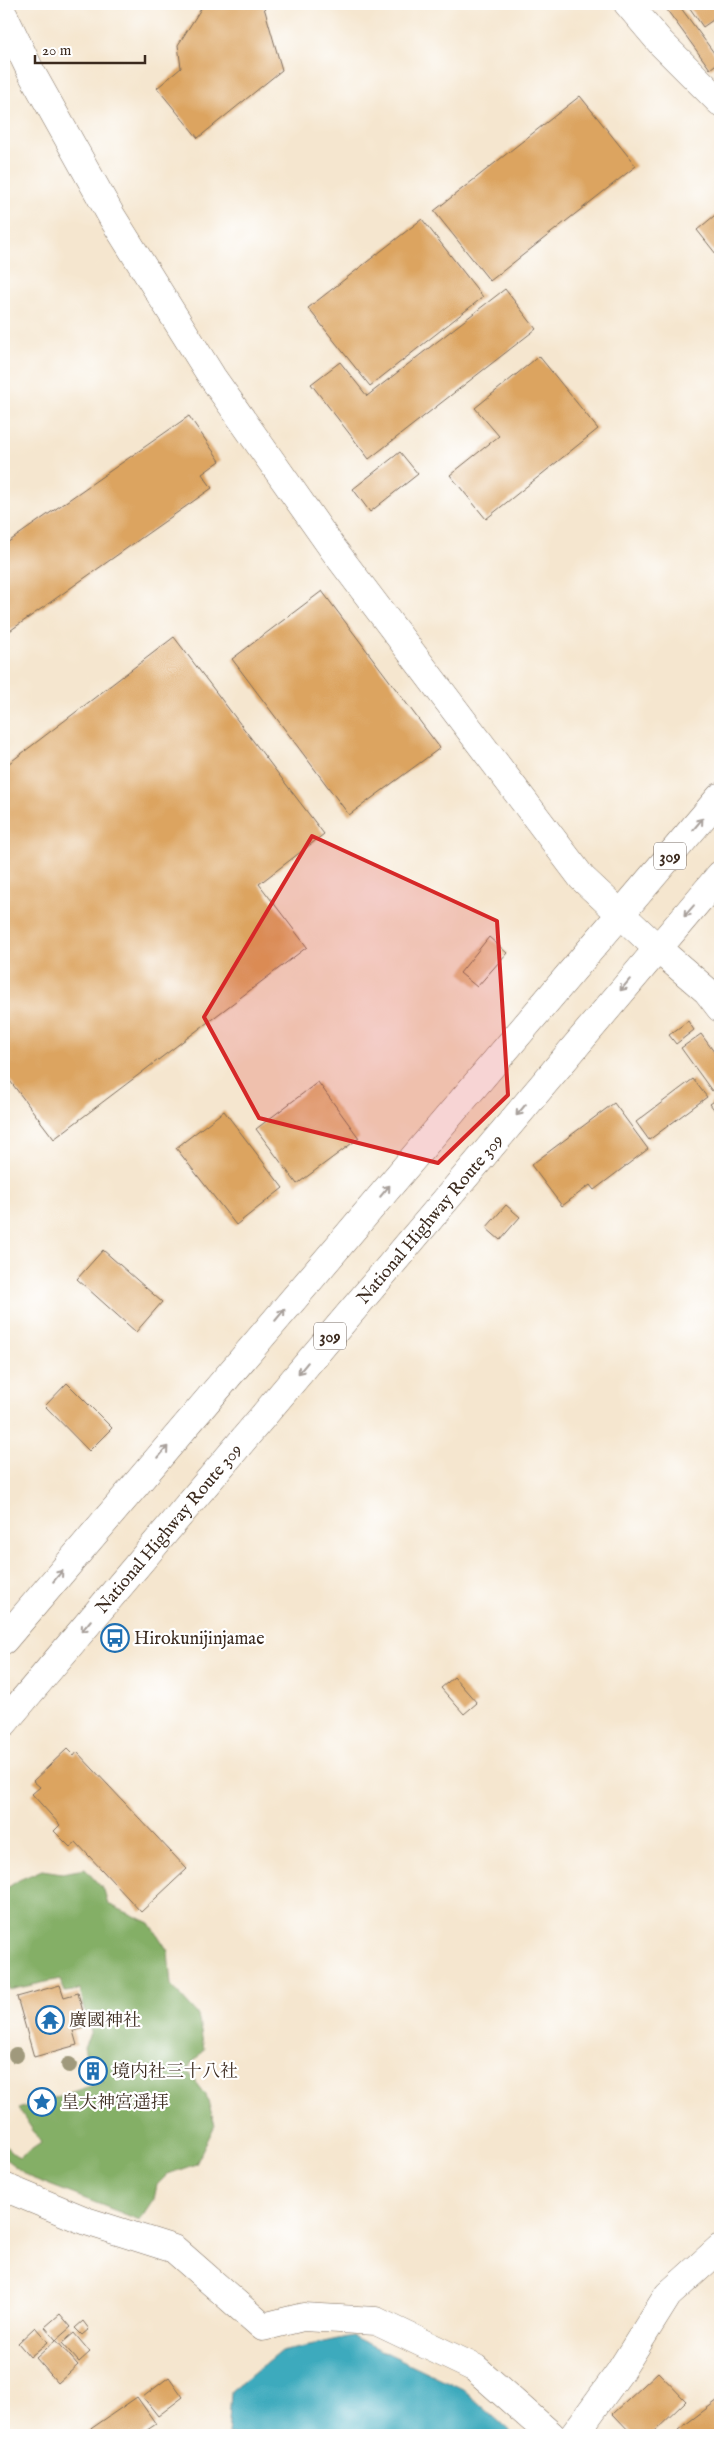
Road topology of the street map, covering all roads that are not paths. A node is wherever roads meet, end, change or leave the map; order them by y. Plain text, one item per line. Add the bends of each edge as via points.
1 (628, 4) edge
2 (4, 16) edge
3 (720, 102) edge
4 (720, 798) edge
5 (720, 874) edge
6 (621, 914) junction
7 (657, 948) junction
8 (720, 1008) edge
9 (4, 1640) edge
10 (4, 1723) edge
11 (4, 2187) edge
12 (720, 2248) edge
13 (551, 2435) edge
14 (574, 2435) edge

1 - 3 main road via 661,43
2 - 6 main road via 31,72 112,217 212,377 333,549 576,870
6 -> 4 main road, 309
5 -> 7 main road, National Highway Route 309 / 309
6 - 7 main road
9 -> 6 main road, 309
7 - 8 main road via 707,991
7 -> 10 main road, National Highway Route 309 / 309
11 - 13 main road via 86,2221 174,2249 263,2327 303,2317 376,2321 475,2368
12 - 14 main road via 668,2295 619,2373

